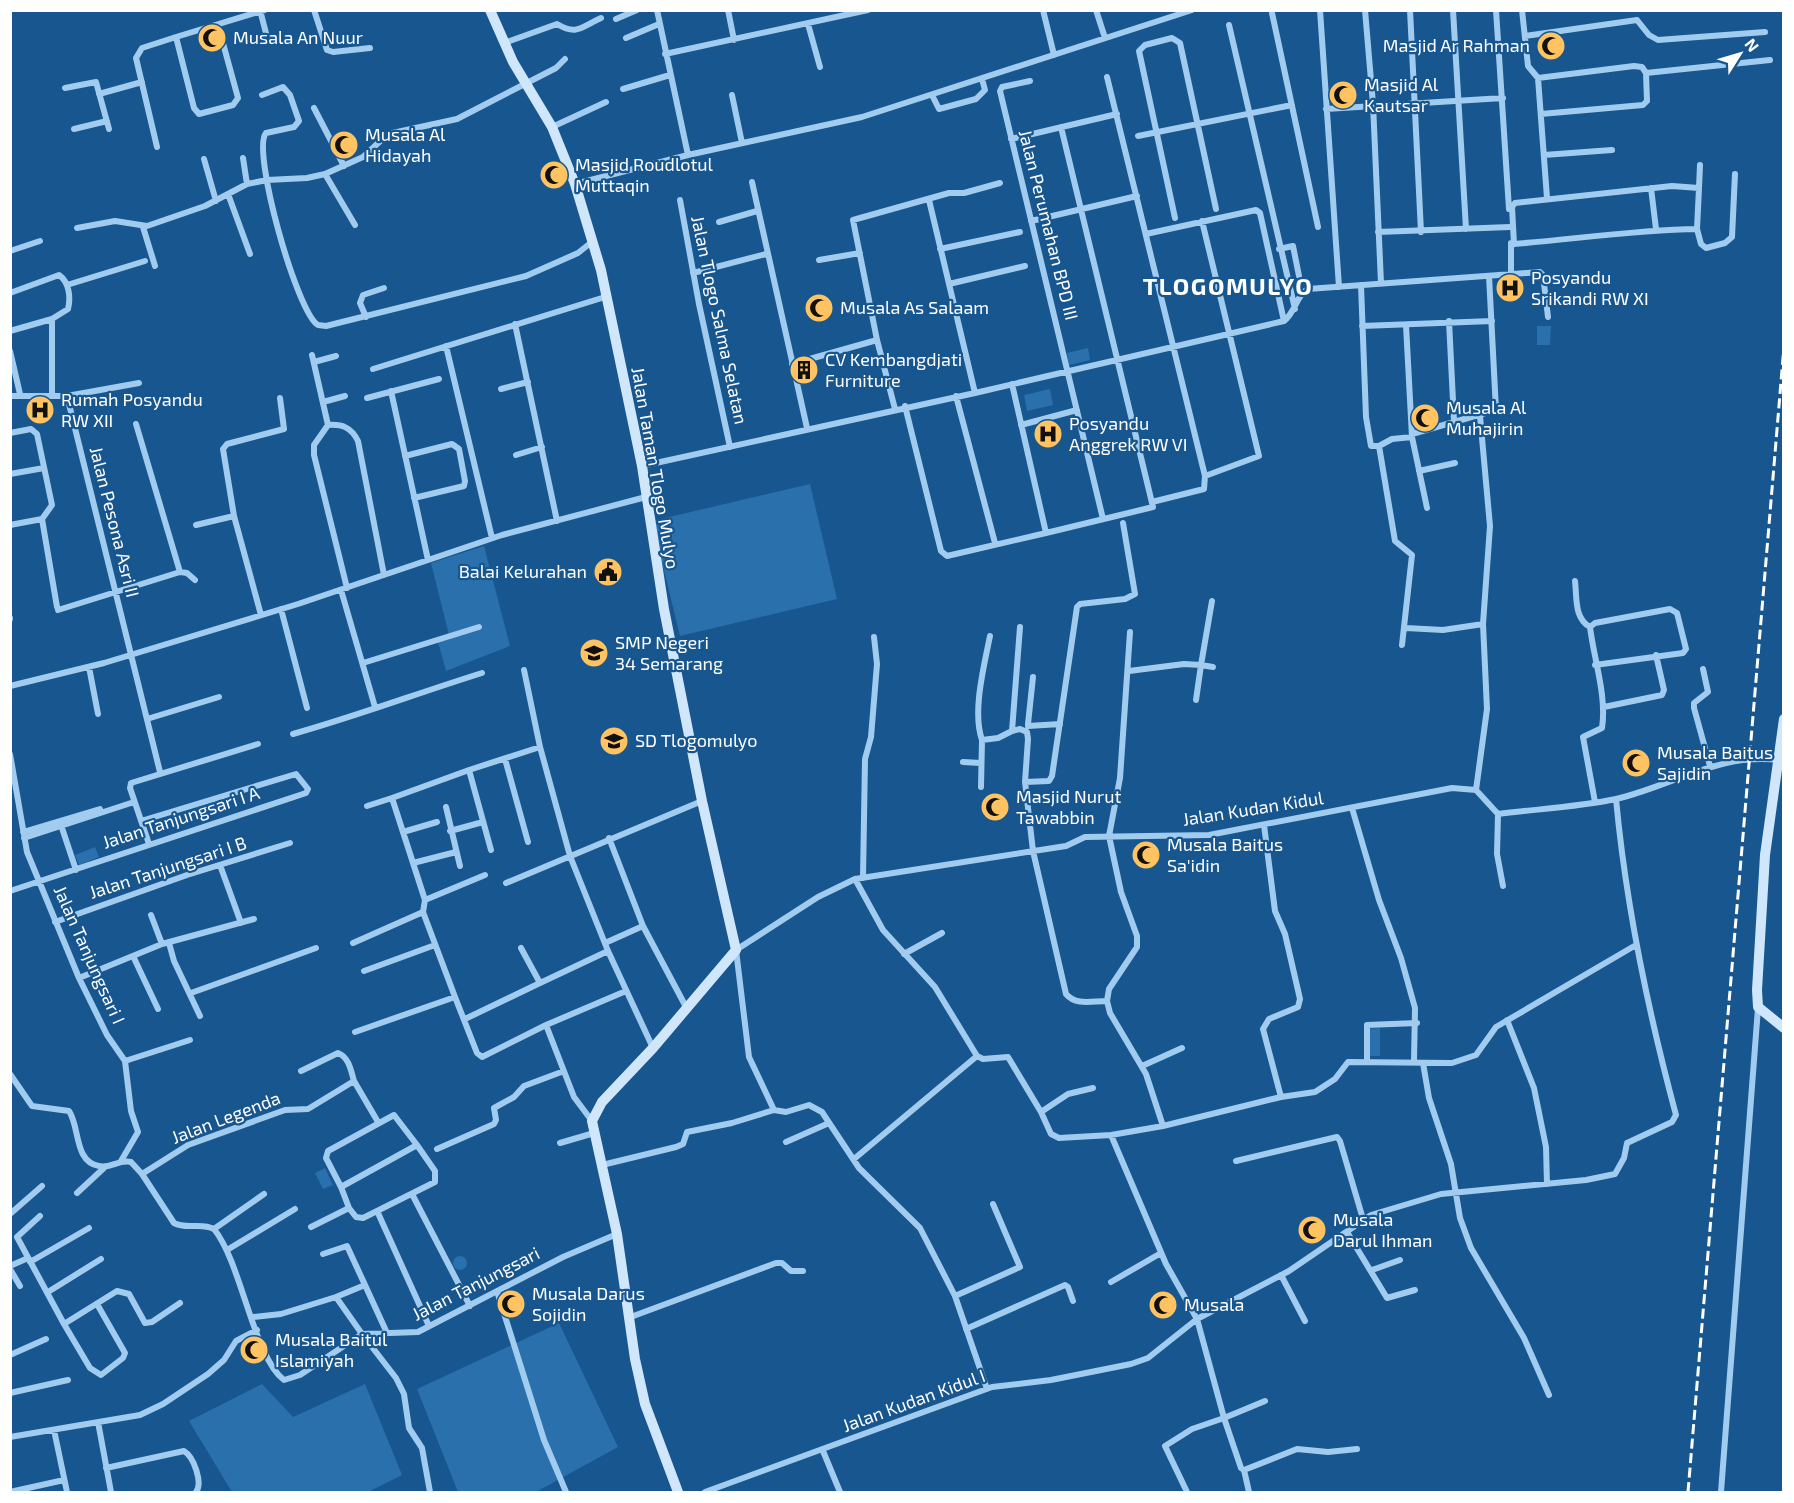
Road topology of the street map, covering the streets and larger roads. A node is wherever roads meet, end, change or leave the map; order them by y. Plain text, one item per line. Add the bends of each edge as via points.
1 (314, 10) edge
2 (490, 10) edge
3 (637, 10) edge
4 (657, 10) edge
5 (1043, 10) edge
6 (1096, 10) edge
7 (1192, 10) edge
8 (1320, 10) edge
9 (1365, 10) edge
10 (1410, 10) edge
11 (1453, 10) edge
12 (1496, 10) edge
13 (1522, 10) edge
14 (1633, 10) edge
15 (262, 11) edge
16 (728, 11) edge
17 (866, 11) edge
18 (1272, 13) dead end
19 (601, 18) dead end
20 (616, 19) dead end
21 (1634, 20) junction
22 (659, 24) junction
23 (808, 24) junction
24 (218, 25) junction
25 (1229, 25) dead end
26 (1765, 32) dead end
27 (1525, 36) junction
28 (176, 37) junction
29 (267, 37) dead end
30 (626, 38) dead end
31 (1105, 38) junction
32 (734, 40) junction
33 (504, 43) junction
34 (370, 48) dead end
35 (665, 54) junction
36 (1054, 55) junction
37 (565, 59) dead end
38 (1770, 60) dead end
39 (820, 67) dead end
40 (1646, 72) junction
41 (670, 75) junction
42 (1107, 77) dead end
43 (1538, 78) junction
44 (142, 81) junction
45 (1030, 81) dead end
46 (983, 82) junction
47 (526, 83) junction
48 (65, 88) dead end
49 (623, 89) dead end
50 (99, 94) junction
51 (261, 95) dead end
52 (732, 95) dead end
53 (1503, 98) junction
54 (933, 99) junction
55 (1460, 100) junction
56 (606, 102) dead end
57 (1414, 102) junction
58 (1373, 104) junction
59 (1292, 105) junction
60 (314, 108) dead end
61 (1326, 109) junction
62 (1249, 113) junction
63 (1117, 114) junction
64 (1541, 114) junction
65 (107, 121) junction
66 (1198, 124) junction
67 (1061, 127) junction
68 (552, 128) junction
69 (74, 129) dead end
70 (109, 129) dead end
71 (1157, 132) junction
72 (1138, 136) dead end
73 (1011, 139) junction
74 (742, 143) junction
75 (157, 147) dead end
76 (1612, 150) dead end
77 (688, 155) junction
78 (1544, 155) junction
79 (243, 158) dead end
80 (204, 159) dead end
81 (1700, 165) dead end
82 (344, 166) junction
83 (326, 174) junction
84 (1735, 174) dead end
85 (267, 180) junction
86 (752, 182) dead end
87 (1000, 183) dead end
88 (247, 184) junction
89 (575, 184) junction
90 (1651, 188) junction
91 (1699, 188) junction
92 (228, 194) junction
93 (1137, 196) junction
94 (1546, 198) junction
95 (680, 200) dead end
96 (929, 200) junction
97 (216, 201) junction
98 (1081, 209) junction
99 (1216, 209) dead end
100 (757, 211) junction
101 (1175, 218) dead end
102 (1031, 221) junction
103 (1202, 221) junction
104 (719, 222) dead end
105 (356, 225) dead end
106 (143, 227) junction
107 (1318, 227) dead end
108 (1510, 227) junction
109 (77, 228) dead end
110 (1697, 229) junction
111 (1466, 230) junction
112 (1656, 230) junction
113 (1020, 232) dead end
114 (1378, 232) junction
115 (1421, 232) junction
116 (1146, 234) junction
117 (40, 241) dead end
118 (593, 241) junction
119 (1513, 244) junction
120 (940, 249) junction
121 (1280, 249) junction
122 (10, 251) edge
123 (860, 253) junction
124 (250, 254) dead end
125 (766, 254) junction
126 (819, 260) dead end
127 (145, 261) dead end
128 (155, 266) dead end
129 (1025, 266) dead end
130 (693, 273) junction
131 (1511, 273) junction
132 (1299, 276) dead end
133 (1489, 276) junction
134 (949, 284) junction
135 (1381, 284) junction
136 (67, 285) junction
137 (1361, 285) junction
138 (1340, 287) junction
139 (384, 288) dead end
140 (10, 293) edge
141 (605, 297) junction
142 (1295, 309) junction
143 (366, 316) junction
144 (1548, 317) dead end
145 (52, 319) junction
146 (1284, 321) junction
147 (1449, 321) junction
148 (1492, 321) junction
149 (515, 324) junction
150 (1406, 325) junction
151 (1362, 326) junction
152 (10, 331) edge
153 (1230, 334) junction
154 (877, 340) junction
155 (446, 346) junction
156 (1173, 346) junction
157 (10, 351) edge
158 (336, 356) dead end
159 (1117, 359) junction
160 (792, 364) junction
161 (373, 369) dead end
162 (1068, 371) junction
163 (439, 379) dead end
164 (528, 382) junction
165 (140, 383) dead end
166 (1012, 384) junction
167 (501, 389) dead end
168 (391, 391) junction
169 (975, 393) junction
170 (20, 394) junction
171 (51, 394) junction
172 (10, 396) edge
173 (67, 396) junction
174 (345, 396) dead end
175 (956, 396) junction
176 (280, 398) dead end
177 (367, 398) dead end
178 (322, 402) junction
179 (905, 406) junction
180 (895, 409) junction
181 (1077, 410) junction
182 (1480, 416) junction
183 (1454, 421) junction
184 (136, 424) dead end
185 (328, 425) junction
186 (1021, 425) junction
187 (807, 428) junction
188 (10, 433) edge
189 (1412, 435) junction
190 (1379, 446) junction
191 (542, 447) junction
192 (730, 447) junction
193 (516, 455) dead end
194 (405, 456) junction
195 (1455, 463) dead end
196 (642, 466) junction
197 (44, 468) junction
198 (1419, 471) junction
199 (10, 474) edge
200 (1205, 476) junction
201 (646, 497) junction
202 (414, 498) junction
203 (1152, 502) junction
204 (1427, 508) dead end
205 (234, 516) junction
206 (42, 519) junction
207 (1103, 519) junction
208 (556, 521) junction
209 (1123, 524) dead end
210 (10, 525) edge
211 (196, 525) dead end
212 (1044, 533) junction
213 (492, 538) junction
214 (995, 543) junction
215 (428, 560) junction
216 (180, 572) junction
217 (384, 575) junction
218 (195, 580) dead end
219 (1575, 581) dead end
220 (344, 589) junction
221 (116, 592) junction
222 (1212, 601) dead end
223 (280, 609) junction
224 (261, 615) junction
225 (1483, 624) junction
226 (479, 627) dead end
227 (1020, 627) dead end
228 (1590, 627) junction
229 (1406, 628) junction
230 (1130, 632) dead end
231 (990, 636) dead end
232 (874, 637) dead end
233 (1402, 645) dead end
234 (132, 654) junction
235 (1656, 656) junction
236 (363, 663) junction
237 (1201, 665) junction
238 (1595, 665) junction
239 (89, 667) junction
240 (1213, 667) dead end
241 (1703, 669) dead end
242 (524, 670) dead end
243 (1129, 671) junction
244 (482, 673) dead end
245 (1032, 677) dead end
246 (10, 686) edge
247 (219, 697) dead end
248 (1196, 700) dead end
249 (375, 707) junction
250 (307, 708) dead end
251 (1604, 708) junction
252 (98, 714) dead end
253 (147, 719) junction
254 (1028, 724) junction
255 (1060, 724) junction
256 (1783, 725) edge
257 (1012, 731) junction
258 (1027, 732) junction
259 (293, 734) dead end
260 (982, 741) junction
261 (258, 744) dead end
262 (540, 747) junction
263 (10, 754) edge
264 (505, 759) junction
265 (1781, 760) edge
266 (963, 762) dead end
267 (981, 763) junction
268 (1710, 766) junction
269 (469, 770) junction
270 (160, 772) junction
271 (1025, 782) junction
272 (981, 786) dead end
273 (1476, 790) junction
274 (392, 798) junction
275 (1616, 799) junction
276 (134, 801) junction
277 (702, 801) junction
278 (1595, 802) junction
279 (367, 806) dead end
280 (446, 807) dead end
281 (1352, 808) junction
282 (1498, 814) junction
283 (141, 821) junction
284 (437, 822) dead end
285 (483, 822) junction
286 (61, 824) junction
287 (1264, 825) junction
288 (450, 831) junction
289 (404, 832) junction
290 (23, 835) junction
291 (1109, 836) junction
292 (609, 838) junction
293 (528, 842) dead end
294 (290, 843) dead end
295 (149, 844) junction
296 (491, 850) dead end
297 (1033, 850) junction
298 (456, 852) junction
299 (570, 856) junction
300 (413, 863) junction
301 (220, 865) junction
302 (460, 866) dead end
303 (76, 870) junction
304 (485, 875) dead end
305 (863, 878) junction
306 (855, 879) junction
307 (41, 881) junction
308 (506, 883) dead end
309 (1503, 886) dead end
310 (10, 891) edge
311 (425, 900) junction
312 (423, 912) junction
313 (151, 915) dead end
314 (254, 919) dead end
315 (56, 922) junction
316 (241, 923) junction
317 (643, 926) junction
318 (942, 933) dead end
319 (353, 943) dead end
320 (605, 943) junction
321 (165, 944) junction
322 (435, 945) junction
323 (1636, 945) junction
324 (316, 948) dead end
325 (521, 948) dead end
326 (736, 950) junction
327 (608, 951) junction
328 (904, 954) junction
329 (133, 956) junction
330 (364, 971) dead end
331 (79, 978) junction
332 (540, 983) junction
333 (626, 991) junction
334 (191, 993) junction
335 (455, 997) junction
336 (1107, 1000) junction
337 (686, 1007) junction
338 (1758, 1007) junction
339 (158, 1009) dead end
340 (200, 1016) dead end
341 (465, 1019) junction
342 (1507, 1020) junction
343 (1417, 1023) junction
344 (546, 1025) junction
345 (1784, 1028) edge
346 (355, 1032) dead end
347 (190, 1040) dead end
348 (653, 1048) junction
349 (1182, 1048) dead end
350 (977, 1056) junction
351 (125, 1061) junction
352 (1414, 1061) junction
353 (1367, 1062) junction
354 (1423, 1063) junction
355 (1142, 1066) junction
356 (301, 1071) dead end
357 (564, 1071) junction
358 (10, 1074) edge
359 (354, 1081) junction
360 (1093, 1088) dead end
361 (1281, 1097) junction
362 (774, 1110) junction
363 (1041, 1112) junction
364 (592, 1121) junction
365 (378, 1122) junction
366 (829, 1123) junction
367 (1163, 1126) junction
368 (594, 1133) junction
369 (1111, 1135) junction
370 (786, 1142) dead end
371 (560, 1143) dead end
372 (417, 1145) junction
373 (437, 1149) dead end
374 (854, 1159) junction
375 (122, 1161) junction
376 (1236, 1161) dead end
377 (602, 1165) junction
378 (106, 1167) junction
379 (142, 1174) junction
380 (1547, 1184) junction
381 (42, 1186) dead end
382 (341, 1187) junction
383 (77, 1193) dead end
384 (1456, 1193) junction
385 (264, 1194) dead end
386 (412, 1194) junction
387 (993, 1204) dead end
388 (349, 1208) junction
389 (295, 1209) dead end
390 (378, 1213) junction
391 (10, 1214) edge
392 (40, 1216) dead end
393 (1363, 1219) junction
394 (311, 1227) dead end
395 (89, 1228) dead end
396 (214, 1229) junction
397 (1347, 1232) junction
398 (617, 1234) junction
399 (227, 1250) junction
400 (1161, 1253) junction
401 (323, 1254) dead end
402 (101, 1259) dead end
403 (29, 1260) junction
404 (1400, 1260) dead end
405 (10, 1268) edge
406 (1372, 1270) junction
407 (802, 1271) dead end
408 (1281, 1275) junction
409 (1111, 1282) dead end
410 (365, 1285) junction
411 (20, 1286) dead end
412 (1414, 1290) dead end
413 (48, 1292) junction
414 (496, 1292) junction
415 (955, 1296) junction
416 (336, 1297) junction
417 (1073, 1300) dead end
418 (180, 1303) dead end
419 (97, 1304) junction
420 (470, 1306) junction
421 (253, 1317) junction
422 (627, 1318) junction
423 (1197, 1319) junction
424 (1305, 1321) dead end
425 (64, 1324) junction
426 (429, 1326) junction
427 (966, 1329) junction
428 (257, 1330) junction
429 (362, 1334) junction
430 (387, 1334) junction
431 (46, 1339) dead end
432 (10, 1355) edge
433 (68, 1380) dead end
434 (987, 1389) junction
435 (10, 1393) edge
436 (1549, 1395) dead end
437 (1265, 1401) dead end
438 (1224, 1418) junction
439 (98, 1422) junction
440 (54, 1430) junction
441 (10, 1437) edge
442 (1357, 1449) dead end
443 (823, 1451) junction
444 (106, 1468) junction
445 (1244, 1470) junction
446 (64, 1480) junction
447 (24, 1491) edge
448 (10, 1492) edge
449 (67, 1492) edge
450 (111, 1492) edge
451 (196, 1492) edge
452 (430, 1492) edge
453 (566, 1492) edge
454 (678, 1492) edge
455 (705, 1492) edge
456 (840, 1492) edge
457 (1187, 1492) edge
458 (1249, 1492) edge
459 (1721, 1492) edge

1 - 34 street via 327,50
2 - 33 street, Jalan Taman Tlogo Mulyo
3 - 20 street
4 - 22 street
5 - 36 street
6 - 31 street
7 - 31 street
8 - 61 street
9 - 58 street
10 - 57 street
11 - 55 street
12 - 53 street
13 - 27 street
14 - 21 street
15 - 24 street
15 - 29 street
16 - 32 street
17 - 23 street
18 - 59 street
19 - 33 street via 572,32 557,24
21 - 26 street via 1658,40
21 - 27 street
22 - 30 street
22 - 35 street
23 - 32 street
23 - 39 street
24 - 28 street
24 - 28 street via 238,98 233,105 203,114 194,108
25 - 62 street
27 - 43 street via 1528,66
28 - 44 street via 137,52
31 - 36 street
32 - 35 street
33 - 47 street, Jalan Taman Tlogo Mulyo
35 - 41 street
36 - 46 street
37 - 47 street
38 - 40 street
40 - 43 street via 1635,66
40 - 64 street via 1647,101 1643,105
41 - 49 street
41 - 77 street
42 - 63 street
43 - 64 street
44 - 50 street
44 - 75 street
45 - 73 street, Jalan Perumahan BPD III via 1002,87 1000,91
46 - 54 street
46 - 54 street via 983,94 976,99 941,109
47 - 68 street, Jalan Taman Tlogo Mulyo
47 - 82 street via 457,119 388,134 363,157
48 - 50 street via 96,82
50 - 65 street
51 - 85 street via 283,87 290,94 299,121 294,127 263,136
52 - 74 street
53 - 55 street
53 - 108 street
54 - 74 street
55 - 57 street
55 - 111 street
56 - 68 street
57 - 58 street
57 - 115 street
58 - 61 street
58 - 114 street
59 - 62 street
59 - 107 street
60 - 82 street
61 - 138 street
62 - 66 street
62 - 121 street
63 - 67 street
63 - 93 street
64 - 78 street
65 - 69 street
65 - 70 street
66 - 71 street
66 - 71 street via 1180,43 1172,38 1145,45 1139,51
66 - 99 street
67 - 73 street
67 - 98 street, Jalan Perumahan BPD III
68 - 89 street, Jalan Taman Tlogo Mulyo
71 - 72 street
71 - 101 street
73 - 102 street, Jalan Perumahan BPD III
74 - 77 street
76 - 78 street
77 - 89 street
78 - 94 street
79 - 88 street
80 - 97 street
81 - 91 street
82 - 83 street
83 - 85 street
83 - 105 street
84 - 110 street via 1732,237 1706,248
85 - 88 street
85 - 143 street via 288,264 313,322 326,326
86 - 100 street
87 - 96 street
88 - 92 street
89 - 118 street, Jalan Taman Tlogo Mulyo
90 - 91 street
90 - 94 street
90 - 112 street
91 - 110 street
92 - 97 street
92 - 124 street
93 - 98 street
93 - 116 street
94 - 119 street via 1515,203 1512,207
95 - 130 street, Jalan Tlogo Salma Selatan
96 - 120 street
96 - 123 street via 853,220
97 - 106 street
98 - 102 street
98 - 159 street, Jalan Perumahan BPD III
100 - 104 street
100 - 125 street
102 - 162 street, Jalan Perumahan BPD III
103 - 116 street
103 - 146 street via 1253,209 1260,213
103 - 153 street
106 - 109 street via 115,221
106 - 128 street
108 - 111 street
108 - 119 street
110 - 112 street
111 - 115 street
112 - 119 street
113 - 120 street
114 - 115 street
114 - 135 street
116 - 156 street
117 - 122 street
118 - 141 street, Jalan Taman Tlogo Mulyo
118 - 143 street via 578,253 526,276
119 - 131 street
120 - 134 street
121 - 132 street via 1293,246
121 - 142 street
123 - 126 street
123 - 154 street
125 - 130 street
125 - 160 street
127 - 136 street
129 - 134 street
130 - 192 street, Jalan Tlogo Salma Selatan
131 - 133 street
131 - 144 street via 1544,275
133 - 135 street
133 - 148 street
134 - 169 street
135 - 137 street
136 - 140 street via 59,275
136 - 145 street via 68,309
137 - 138 street
137 - 151 street
138 - 142 street via 1304,291
139 - 143 street via 363,295 360,303
141 - 149 street
141 - 196 street, Jalan Taman Tlogo Mulyo
142 - 146 street
145 - 152 street
145 - 171 street
146 - 153 street
147 - 148 street
147 - 150 street
147 - 183 street
148 - 182 street via 1496,410
149 - 155 street
149 - 164 street
150 - 151 street
150 - 189 street
151 - 190 street via 1368,435 1371,446
153 - 156 street
153 - 200 street via 1259,456
154 - 160 street
154 - 180 street
155 - 161 street
155 - 213 street
156 - 159 street
156 - 200 street
157 - 170 street
158 - 178 street via 313,358
159 - 162 street
159 - 203 street, Jalan Perumahan BPD III
160 - 187 street
162 - 166 street
162 - 181 street, Jalan Perumahan BPD III
163 - 168 street
164 - 167 street
164 - 191 street
165 - 173 street
166 - 169 street
166 - 186 street
168 - 177 street
168 - 194 street
169 - 175 street
170 - 171 street
170 - 172 street
171 - 173 street
173 - 221 street, Jalan Pesona Asri II
174 - 178 street
175 - 179 street
175 - 214 street
176 - 205 street via 284,429 227,444 223,449
178 - 185 street
179 - 180 street
179 - 214 street via 941,550 947,556
180 - 187 street
181 - 186 street
181 - 207 street, Jalan Perumahan BPD III
182 - 183 street
182 - 225 street via 1490,526
183 - 189 street
184 - 216 street
185 - 217 street via 348,428 358,441
185 - 220 street via 314,445 314,455
186 - 212 street
187 - 192 street
188 - 197 street via 31,429 37,434
189 - 190 street
189 - 198 street
190 - 229 street via 1395,542 1412,555
191 - 193 street
191 - 208 street
192 - 196 street
194 - 202 street
194 - 202 street via 452,444 459,449 464,486
195 - 198 street
196 - 201 street, Jalan Taman Tlogo Mulyo
197 - 199 street
197 - 206 street via 52,507
198 - 204 street
200 - 203 street via 1204,489
201 - 208 street
201 - 277 street, Jalan Taman Tlogo Mulyo
202 - 215 street
203 - 207 street via 1151,510
205 - 211 street
205 - 224 street
206 - 210 street
206 - 221 street via 58,608
207 - 212 street
208 - 213 street
209 - 255 street via 1134,596 1080,604 1076,609
212 - 214 street
213 - 215 street
215 - 217 street
216 - 218 street
216 - 221 street
217 - 220 street
219 - 228 street via 1578,612
220 - 223 street
220 - 236 street
221 - 234 street, Jalan Pesona Asri II
222 - 237 street
223 - 224 street
223 - 250 street
224 - 234 street
225 - 229 street via 1443,630
225 - 273 street via 1487,709
226 - 236 street
227 - 257 street
228 - 235 street via 1670,609 1674,611 1686,651
228 - 238 street
229 - 233 street
230 - 243 street
231 - 260 street via 978,718
232 - 305 street via 877,664 871,737 865,759
234 - 239 street
234 - 253 street, Jalan Pesona Asri II
235 - 238 street
235 - 251 street via 1662,695
236 - 249 street
237 - 240 street
237 - 243 street
237 - 248 street
238 - 251 street
239 - 246 street
239 - 252 street
241 - 268 street via 1708,692 1694,703 1694,708
242 - 262 street
243 - 291 street via 1120,778
244 - 249 street
245 - 254 street
247 - 253 street
249 - 259 street via 352,718
251 - 278 street via 1602,728 1583,737
253 - 270 street, Jalan Pesona Asri II
254 - 255 street
254 - 258 street
255 - 271 street via 1051,779
256 - 265 street
257 - 258 street
257 - 260 street
258 - 271 street
260 - 267 street
261 - 270 street
262 - 264 street
262 - 299 street
263 - 290 street, Jalan Tanjungsari I
264 - 269 street
264 - 293 street
265 - 268 street via 1731,760
265 - 338 street via 1765,855
266 - 267 street
267 - 272 street
268 - 275 street
269 - 274 street
269 - 285 street
270 - 276 street via 131,783
271 - 297 street
273 - 281 street, Jalan Kudan Kidul via 1440,789
273 - 282 street
274 - 279 street
274 - 289 street
275 - 278 street
275 - 323 street
276 - 283 street
276 - 286 street
277 - 292 street
277 - 326 street, Jalan Taman Tlogo Mulyo
278 - 282 street
280 - 288 street
281 - 287 street, Jalan Kudan Kidul
281 - 343 street via 1378,900 1401,958
282 - 309 street via 1497,854
283 - 295 street
283 - 295 street, Jalan Tanjungsari I A via 294,774 298,774 307,792
284 - 289 street
285 - 288 street
285 - 296 street
286 - 290 street
286 - 303 street
287 - 291 street, Jalan Kudan Kidul via 1194,837
287 - 361 street via 1275,911 1285,934 1300,999 1298,1007 1269,1019 1263,1029
288 - 298 street
289 - 300 street
290 - 307 street, Jalan Tanjungsari I
291 - 297 street, Jalan Kudan Kidul via 1085,837 1066,846
291 - 336 street via 1137,947 1109,989
292 - 299 street
292 - 317 street
294 - 301 street, Jalan Tanjungsari I B
295 - 303 street, Jalan Tanjungsari I A
297 - 305 street, Jalan Kudan Kidul
297 - 336 street via 1066,994 1075,1002
298 - 300 street
298 - 302 street
299 - 308 street
299 - 320 street
300 - 311 street
301 - 315 street, Jalan Tanjungsari I B
301 - 316 street
303 - 307 street, Jalan Tanjungsari I A
304 - 311 street
305 - 306 street, Jalan Kudan Kidul
306 - 326 street, Jalan Kudan Kidul via 818,897
306 - 328 street via 878,922
307 - 310 street
307 - 315 street, Jalan Tanjungsari I
311 - 312 street
312 - 319 street
312 - 322 street
313 - 321 street
314 - 316 street
315 - 331 street, Jalan Tanjungsari I
316 - 321 street
317 - 320 street
317 - 337 street
318 - 328 street
320 - 327 street
321 - 329 street
321 - 334 street
322 - 330 street
322 - 335 street
323 - 342 street
323 - 380 street via 1675,1118 1627,1143 1615,1174
324 - 334 street
325 - 332 street
326 - 337 street
326 - 362 street via 749,1057
327 - 332 street
327 - 333 street
328 - 350 street via 935,987
329 - 331 street
329 - 339 street
331 - 351 street, Jalan Tanjungsari I via 107,1035
332 - 341 street
333 - 344 street
333 - 348 street
334 - 340 street
335 - 341 street
335 - 346 street
336 - 355 street via 1110,1013
337 - 348 street
338 - 345 street
338 - 459 street
341 - 344 street via 482,1057
342 - 354 street via 1493,1029 1470,1058 1452,1063
342 - 380 street via 1534,1088 1546,1147
343 - 352 street
343 - 353 street via 1367,1025
344 - 357 street
347 - 351 street
348 - 364 street via 602,1102
349 - 355 street
350 - 363 street via 1008,1057
350 - 374 street
351 - 375 street, Jalan Tanjungsari I via 131,1111 138,1132
352 - 353 street
352 - 354 street
353 - 361 street via 1348,1062 1322,1089
354 - 384 street
355 - 367 street via 1155,1094
356 - 359 street via 338,1053 349,1064
357 - 364 street via 574,1097
357 - 373 street via 527,1085 497,1105 494,1124
358 - 378 street via 32,1106 69,1111 83,1155 94,1165
359 - 365 street
359 - 379 street, Jalan Legenda via 308,1109 285,1110 188,1145
360 - 363 street via 1068,1094
361 - 367 street
362 - 366 street via 786,1112 809,1105 822,1112
362 - 377 street via 687,1132 683,1144 676,1147
363 - 369 street via 1051,1134 1059,1138
364 - 368 street
365 - 372 street via 394,1114
365 - 382 street via 326,1154
366 - 370 street
366 - 374 street
367 - 369 street
368 - 371 street
368 - 377 street
369 - 400 street
372 - 382 street
372 - 386 street via 435,1171 435,1182
374 - 415 street via 920,1228
375 - 378 street
375 - 379 street via 131,1162
376 - 393 street via 1337,1137
377 - 398 street
378 - 383 street
379 - 396 street via 174,1223
380 - 384 street
381 - 391 street
382 - 388 street
384 - 393 street via 1441,1194
384 - 436 street via 1470,1248 1524,1338
385 - 396 street
386 - 390 street
386 - 420 street
387 - 415 street via 1020,1267
388 - 390 street via 356,1217
388 - 394 street
389 - 399 street
390 - 426 street
392 - 403 street via 17,1237
393 - 397 street, Jalan Kudan Kidul I
395 - 403 street
396 - 399 street
397 - 406 street
397 - 408 street, Jalan Kudan Kidul I
398 - 414 street, Jalan Tanjungsari
398 - 422 street
399 - 421 street
400 - 409 street
400 - 423 street
401 - 410 street via 347,1246
402 - 413 street
403 - 405 street
403 - 413 street
404 - 406 street
405 - 411 street
406 - 412 street via 1387,1298
407 - 422 street via 791,1271 776,1263
408 - 423 street, Jalan Kudan Kidul I
408 - 424 street
410 - 416 street
410 - 430 street
413 - 425 street
414 - 420 street, Jalan Tanjungsari
414 - 453 street via 544,1440
415 - 427 street
416 - 421 street via 281,1314
416 - 429 street
417 - 427 street via 1065,1285
418 - 419 street via 145,1323 133,1300 123,1291
419 - 425 street
419 - 425 street via 125,1353 101,1375 90,1368
420 - 426 street, Jalan Tanjungsari
421 - 428 street
422 - 454 street via 645,1404
423 - 434 street, Jalan Kudan Kidul I via 1156,1354 1131,1364
423 - 438 street
426 - 430 street, Jalan Tanjungsari via 418,1332
427 - 434 street
428 - 429 street via 270,1362 284,1380 300,1375
428 - 439 street via 236,1341 224,1360 163,1404 128,1418
429 - 430 street, Jalan Tanjungsari
429 - 452 street via 404,1394 409,1428 422,1448
431 - 432 street
433 - 435 street
434 - 443 street, Jalan Kudan Kidul I
437 - 438 street
438 - 445 street
438 - 457 street via 1192,1429 1165,1446
439 - 440 street
439 - 444 street
440 - 441 street
440 - 446 street
442 - 445 street via 1296,1449
443 - 455 street, Jalan Kudan Kidul I
443 - 456 street
444 - 450 street
444 - 451 street via 172,1452 188,1453 199,1483
445 - 458 street
446 - 447 street
446 - 449 street
447 - 448 street

